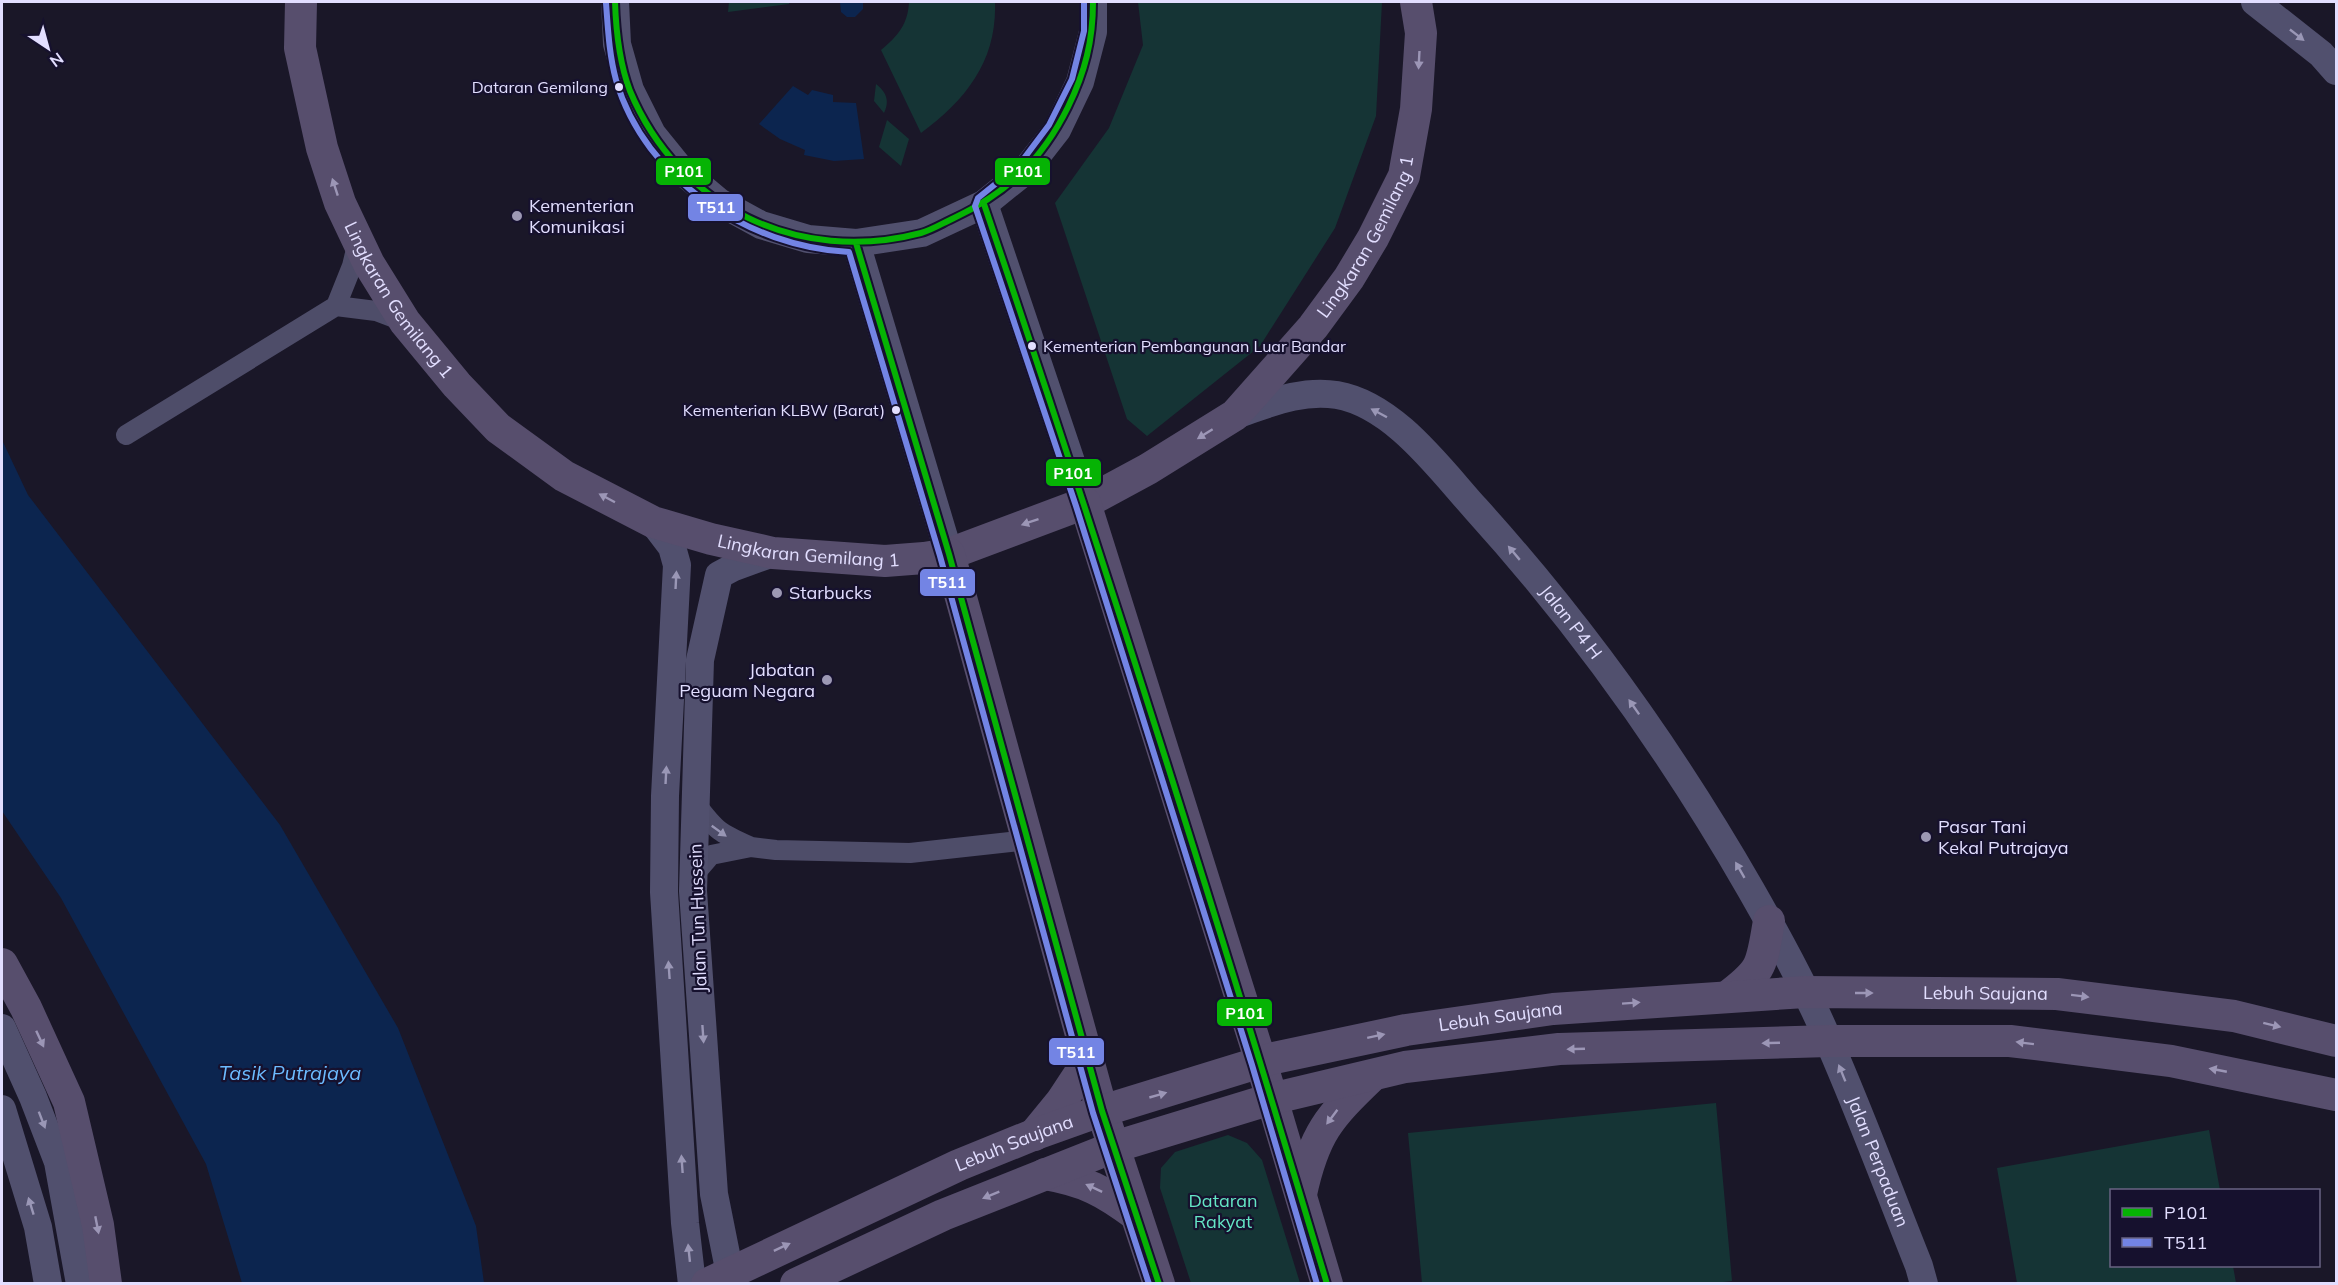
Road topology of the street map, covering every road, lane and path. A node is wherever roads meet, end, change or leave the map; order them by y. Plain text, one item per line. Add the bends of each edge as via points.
1 (302, 2) edge
2 (615, 2) edge
3 (1093, 2) edge
4 (1416, 2) edge
5 (2254, 2) edge
6 (2337, 71) edge
7 (984, 204) junction
8 (358, 241) junction
9 (856, 243) junction
10 (336, 306) junction
11 (405, 322) junction
12 (1234, 415) junction
13 (126, 435) dead end
14 (1085, 503) junction
15 (653, 522) junction
16 (773, 553) junction
17 (949, 554) junction
18 (696, 804) junction
19 (1028, 840) junction
20 (751, 847) junction
21 (693, 876) junction
22 (1768, 921) junction
23 (8, 975) edge
24 (1805, 992) junction
25 (1727, 997) junction
26 (1246, 1016) junction
27 (2, 1028) edge
28 (1829, 1041) junction
29 (2337, 1041) edge
30 (1318, 1049) junction
31 (1088, 1061) junction
32 (1261, 1062) junction
33 (1372, 1075) junction
34 (2337, 1095) edge
35 (1271, 1099) junction
36 (2, 1109) edge
37 (1102, 1111) junction
38 (1033, 1135) junction
39 (1114, 1147) junction
40 (1045, 1174) junction
41 (1301, 1194) junction
42 (1136, 1215) junction
43 (723, 1280) edge
44 (48, 1284) edge
45 (80, 1284) edge
46 (106, 1284) edge
47 (692, 1284) edge
48 (796, 1284) edge
49 (1159, 1284) edge
50 (1327, 1284) edge
51 (1924, 1284) edge

8 -> 1 main road, Lingkaran Gemilang 1 via 340,203 322,148 300,48
2 - 9 street via 617,44 630,90 652,134 682,171 719,202 762,225 808,239
3 - 7 street via 1093,32 1080,82 1058,130 1025,171
4 -> 12 main road, Lingkaran Gemilang 1 via 1420,33 1416,109 1404,176 1349,278 1312,327
5 -> 6 street
7 - 9 street via 922,233
7 - 14 street
8 - 10 street
8 - 11 main road, Lingkaran Gemilang 1 via 378,282
9 - 17 street
10 - 11 street via 376,311
10 - 13 street
15 -> 11 main road, Lingkaran Gemilang 1 via 564,476 504,434
12 -> 14 main road, Lingkaran Gemilang 1
22 -> 12 street, Jalan P4 H via 1691,789 1625,694 1546,591 1420,447 1387,417 1338,395 1301,393
14 -> 17 main road, Lingkaran Gemilang 1
14 - 26 main road
15 - 16 main road, Lingkaran Gemilang 1
47 -> 15 street, Jalan Tun Hussein via 664,892 677,565 672,547
16 - 17 main road, Lingkaran Gemilang 1 via 885,561
16 - 18 street, Jalan Tun Hussein via 719,575 700,660
17 - 19 main road
18 -> 20 street via 723,835
18 - 21 street, Jalan Tun Hussein
19 - 20 street via 910,853
19 - 31 main road
20 - 21 street via 711,855
21 -> 43 street, Jalan Tun Hussein
22 - 24 street, Jalan P4 H
22 - 25 main road via 1760,966
23 -> 46 main road via 69,1102 98,1225
24 - 25 main road, Lebuh Saujana
24 - 28 street, Jalan Perpaduan
24 -> 29 main road, Lebuh Saujana via 2057,994 2234,1016
30 -> 25 main road, Lebuh Saujana via 1406,1030 1553,1009
26 - 30 main road
26 - 32 main road
27 -> 45 street via 58,1162
28 -> 33 main road, Lebuh Saujana via 1559,1049 1405,1067
34 -> 28 main road, Lebuh Saujana via 2171,1061 2010,1041
51 -> 28 street, Jalan Perpaduan
30 - 32 main road, Lebuh Saujana
31 - 37 main road
31 - 38 main road
32 - 35 main road
37 -> 32 main road, Lebuh Saujana
33 - 35 main road, Lebuh Saujana
33 -> 41 main road via 1340,1106 1321,1132 1308,1161
35 - 39 main road, Lebuh Saujana
35 - 41 main road
44 -> 36 street via 38,1227
37 - 38 main road, Lebuh Saujana
37 - 39 main road
43 -> 38 main road, Lebuh Saujana via 959,1166
39 - 40 main road, Lebuh Saujana
39 - 42 main road
42 -> 40 main road via 1109,1195 1074,1179
40 -> 48 main road, Lebuh Saujana via 943,1215
41 - 50 main road
42 - 49 main road

